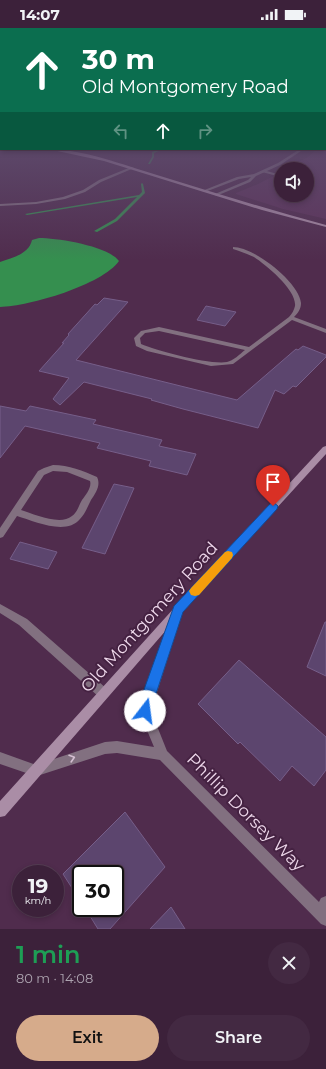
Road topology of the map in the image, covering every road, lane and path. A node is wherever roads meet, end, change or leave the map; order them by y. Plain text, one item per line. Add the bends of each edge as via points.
1 (112, 176) edge
2 (157, 176) edge
3 (249, 176) edge
4 (254, 176) edge
5 (204, 191) junction
6 (216, 194) junction
7 (0, 205) edge
8 (326, 226) edge
9 (234, 248) dead end
10 (291, 318) junction
11 (326, 331) edge
12 (250, 349) junction
13 (326, 449) edge
14 (16, 512) junction
15 (0, 535) edge
16 (0, 608) edge
17 (178, 610) junction
18 (103, 693) junction
19 (163, 755) junction
20 (0, 758) edge
21 (35, 770) junction
22 (0, 811) edge
23 (324, 912) edge

1 - 7 street via 80,193 64,198
2 - 5 street
3 - 5 street
4 - 6 street via 249,181
5 - 6 street
6 - 8 street
9 - 10 street via 262,261 287,284 298,300
10 - 11 street
10 - 12 street
12 - 12 street via 231,362 218,365 149,350 138,345 137,338 143,332 159,329
13 - 17 street, Old Montgomery Road
14 - 14 street via 46,468 61,468 94,479 93,490 71,522 62,525
14 - 15 street
16 - 18 street via 23,622
17 - 18 street, Old Montgomery Road
17 - 19 street, Phillip Dorsey Way via 145,711
18 - 21 street, Old Montgomery Road
21 -> 19 street via 105,748 117,747
19 - 23 street, Phillip Dorsey Way
20 - 21 street
21 - 22 street, Old Montgomery Road

